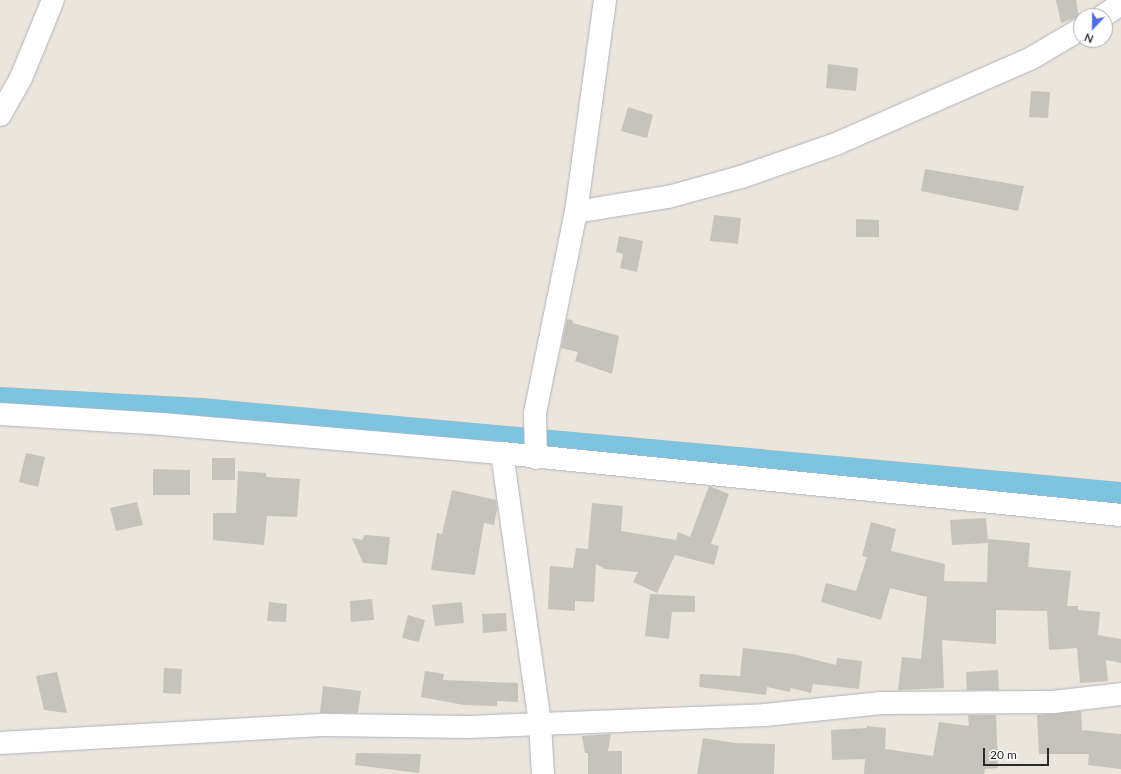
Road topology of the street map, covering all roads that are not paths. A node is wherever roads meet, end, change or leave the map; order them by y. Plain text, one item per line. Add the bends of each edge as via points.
1 (53, 0) edge
2 (605, 0) edge
3 (1073, 34) edge
4 (0, 115) edge
5 (576, 212) junction
6 (0, 414) edge
7 (502, 453) junction
8 (536, 458) junction
9 (1121, 515) edge
10 (1121, 694) edge
11 (540, 724) junction
12 (0, 743) edge
13 (543, 774) edge

1 - 4 street via 21,78
2 - 5 street
3 - 5 street via 1030,59 836,144 741,177 668,197
5 - 8 street via 535,413
6 - 7 street via 162,424
7 - 8 street
7 - 11 street
8 - 9 street via 867,488
10 - 11 street via 1053,702 881,703 765,715
11 - 12 street via 469,727 326,725
11 - 13 street

